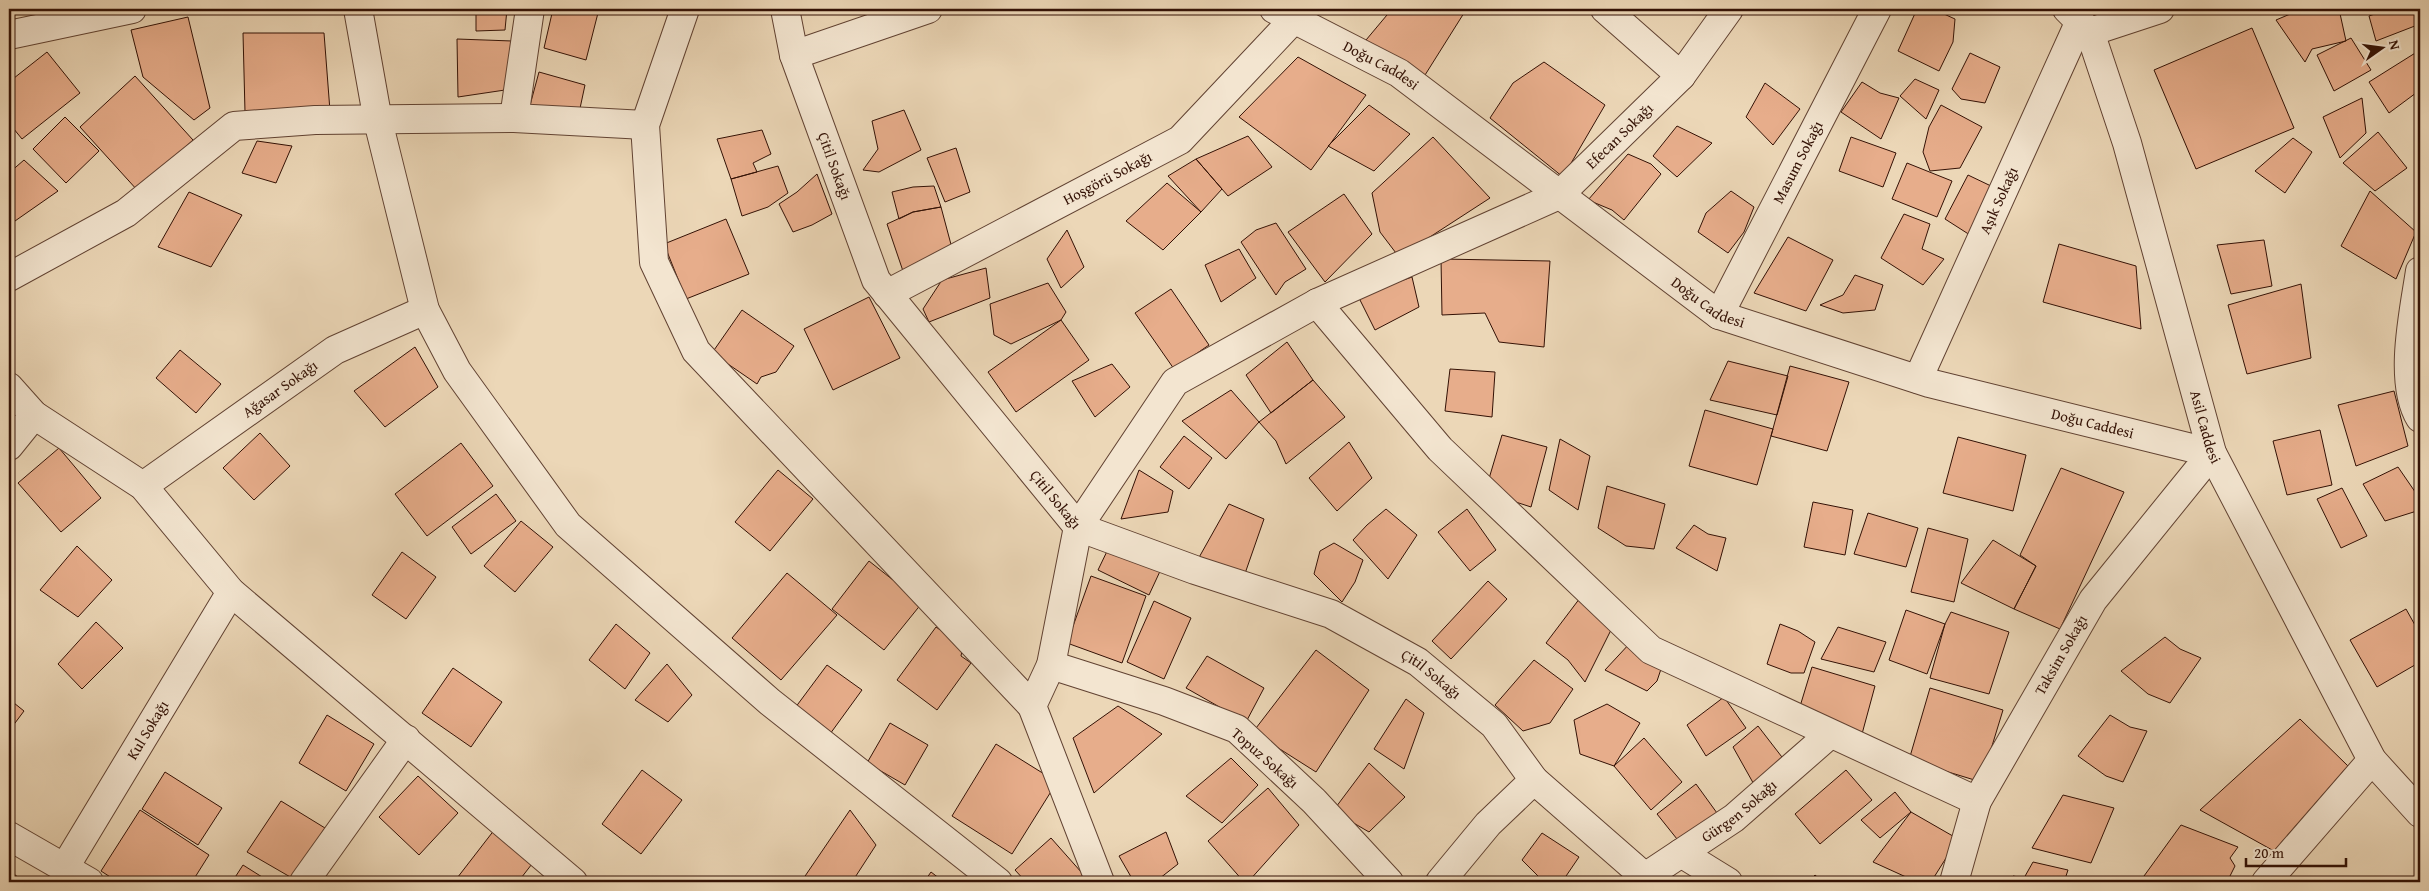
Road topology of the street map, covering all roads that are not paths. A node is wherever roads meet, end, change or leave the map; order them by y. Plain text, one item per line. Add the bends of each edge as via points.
1 (132, 9) edge
2 (358, 9) edge
3 (530, 9) edge
4 (685, 9) edge
5 (785, 9) edge
6 (928, 9) edge
7 (1605, 9) edge
8 (1729, 9) edge
9 (1878, 9) edge
10 (2160, 9) edge
11 (1284, 14) edge
12 (2079, 21) edge
13 (9, 35) edge
14 (794, 55) junction
15 (1681, 76) junction
16 (514, 118) junction
17 (378, 121) junction
18 (645, 125) junction
19 (1558, 195) junction
20 (2420, 271) edge
21 (9, 277) edge
22 (887, 294) junction
23 (1317, 303) junction
24 (425, 310) junction
25 (1719, 315) junction
26 (1918, 379) junction
27 (9, 387) edge
28 (34, 414) junction
29 (2420, 418) edge
30 (9, 446) edge
31 (2212, 453) junction
32 (143, 486) junction
33 (1078, 527) junction
34 (231, 592) junction
35 (1051, 665) junction
36 (1032, 706) junction
37 (1830, 734) junction
38 (406, 739) junction
39 (2372, 760) junction
40 (1534, 780) junction
41 (1977, 801) junction
42 (2420, 813) edge
43 (9, 836) edge
44 (1680, 853) junction
45 (64, 867) junction
46 (1645, 880) edge
47 (89, 882) edge
48 (304, 882) edge
49 (573, 882) edge
50 (998, 882) edge
51 (1100, 882) edge
52 (1389, 882) edge
53 (1440, 882) edge
54 (1728, 882) edge
55 (1954, 882) edge
56 (2266, 882) edge

1 - 13 street
2 - 17 street
3 - 16 street
4 - 18 street
5 - 14 street, Çitil Sokağı
6 - 14 street
7 - 15 street
8 - 15 street, Efecan Sokağı
9 - 25 street, Masum Sokağı
10 - 12 street
11 - 19 street, Doğu Caddesi via 1399,73
11 - 22 street, Hoşgörü Sokağı via 1180,140
12 - 26 street, Aşık Sokağı
12 - 31 street, Asil Caddesi via 2127,142
14 - 22 street, Çitil Sokağı via 876,280
15 - 19 street, Efecan Sokağı
16 - 17 street
16 - 18 street
17 - 21 street via 315,120 234,126 126,212
17 - 24 street
18 - 36 street via 654,262 696,351
19 - 23 street, Efecan Sokağı
19 - 25 street, Doğu Caddesi
20 - 29 street via 2408,353 2414,408
22 - 33 street, Çitil Sokağı
23 - 33 street, Efecan Sokağı via 1176,382
23 - 37 street via 1440,449 1651,650
24 - 32 street, Ağasar Sokağı via 335,350
24 - 50 street via 457,371 568,525 770,702
25 - 26 street, Doğu Caddesi
26 - 31 street, Doğu Caddesi
27 - 28 street
28 - 30 street
28 - 32 street
31 - 39 street, Asil Caddesi
31 - 41 street, Taksim Sokağı via 2093,600
32 - 34 street
33 - 35 street
33 - 40 street, Çitil Sokağı via 1331,614 1418,662 1494,725
34 - 38 street
34 - 45 street, Kul Sokağı
35 - 36 street
35 - 52 street, Topuz Sokağı via 1164,701 1237,729 1314,801
36 - 51 street
37 - 41 street
37 - 44 street, Gürgen Sokağı via 1734,818
38 - 48 street
38 - 49 street
39 - 42 street, Asil Caddesi
39 - 56 street
40 - 46 street, Çitil Sokağı
40 - 53 street via 1488,824
41 - 55 street, Taksim Sokağı
43 - 45 street
44 - 46 street, Gürgen Sokağı
44 - 54 street
45 - 47 street

